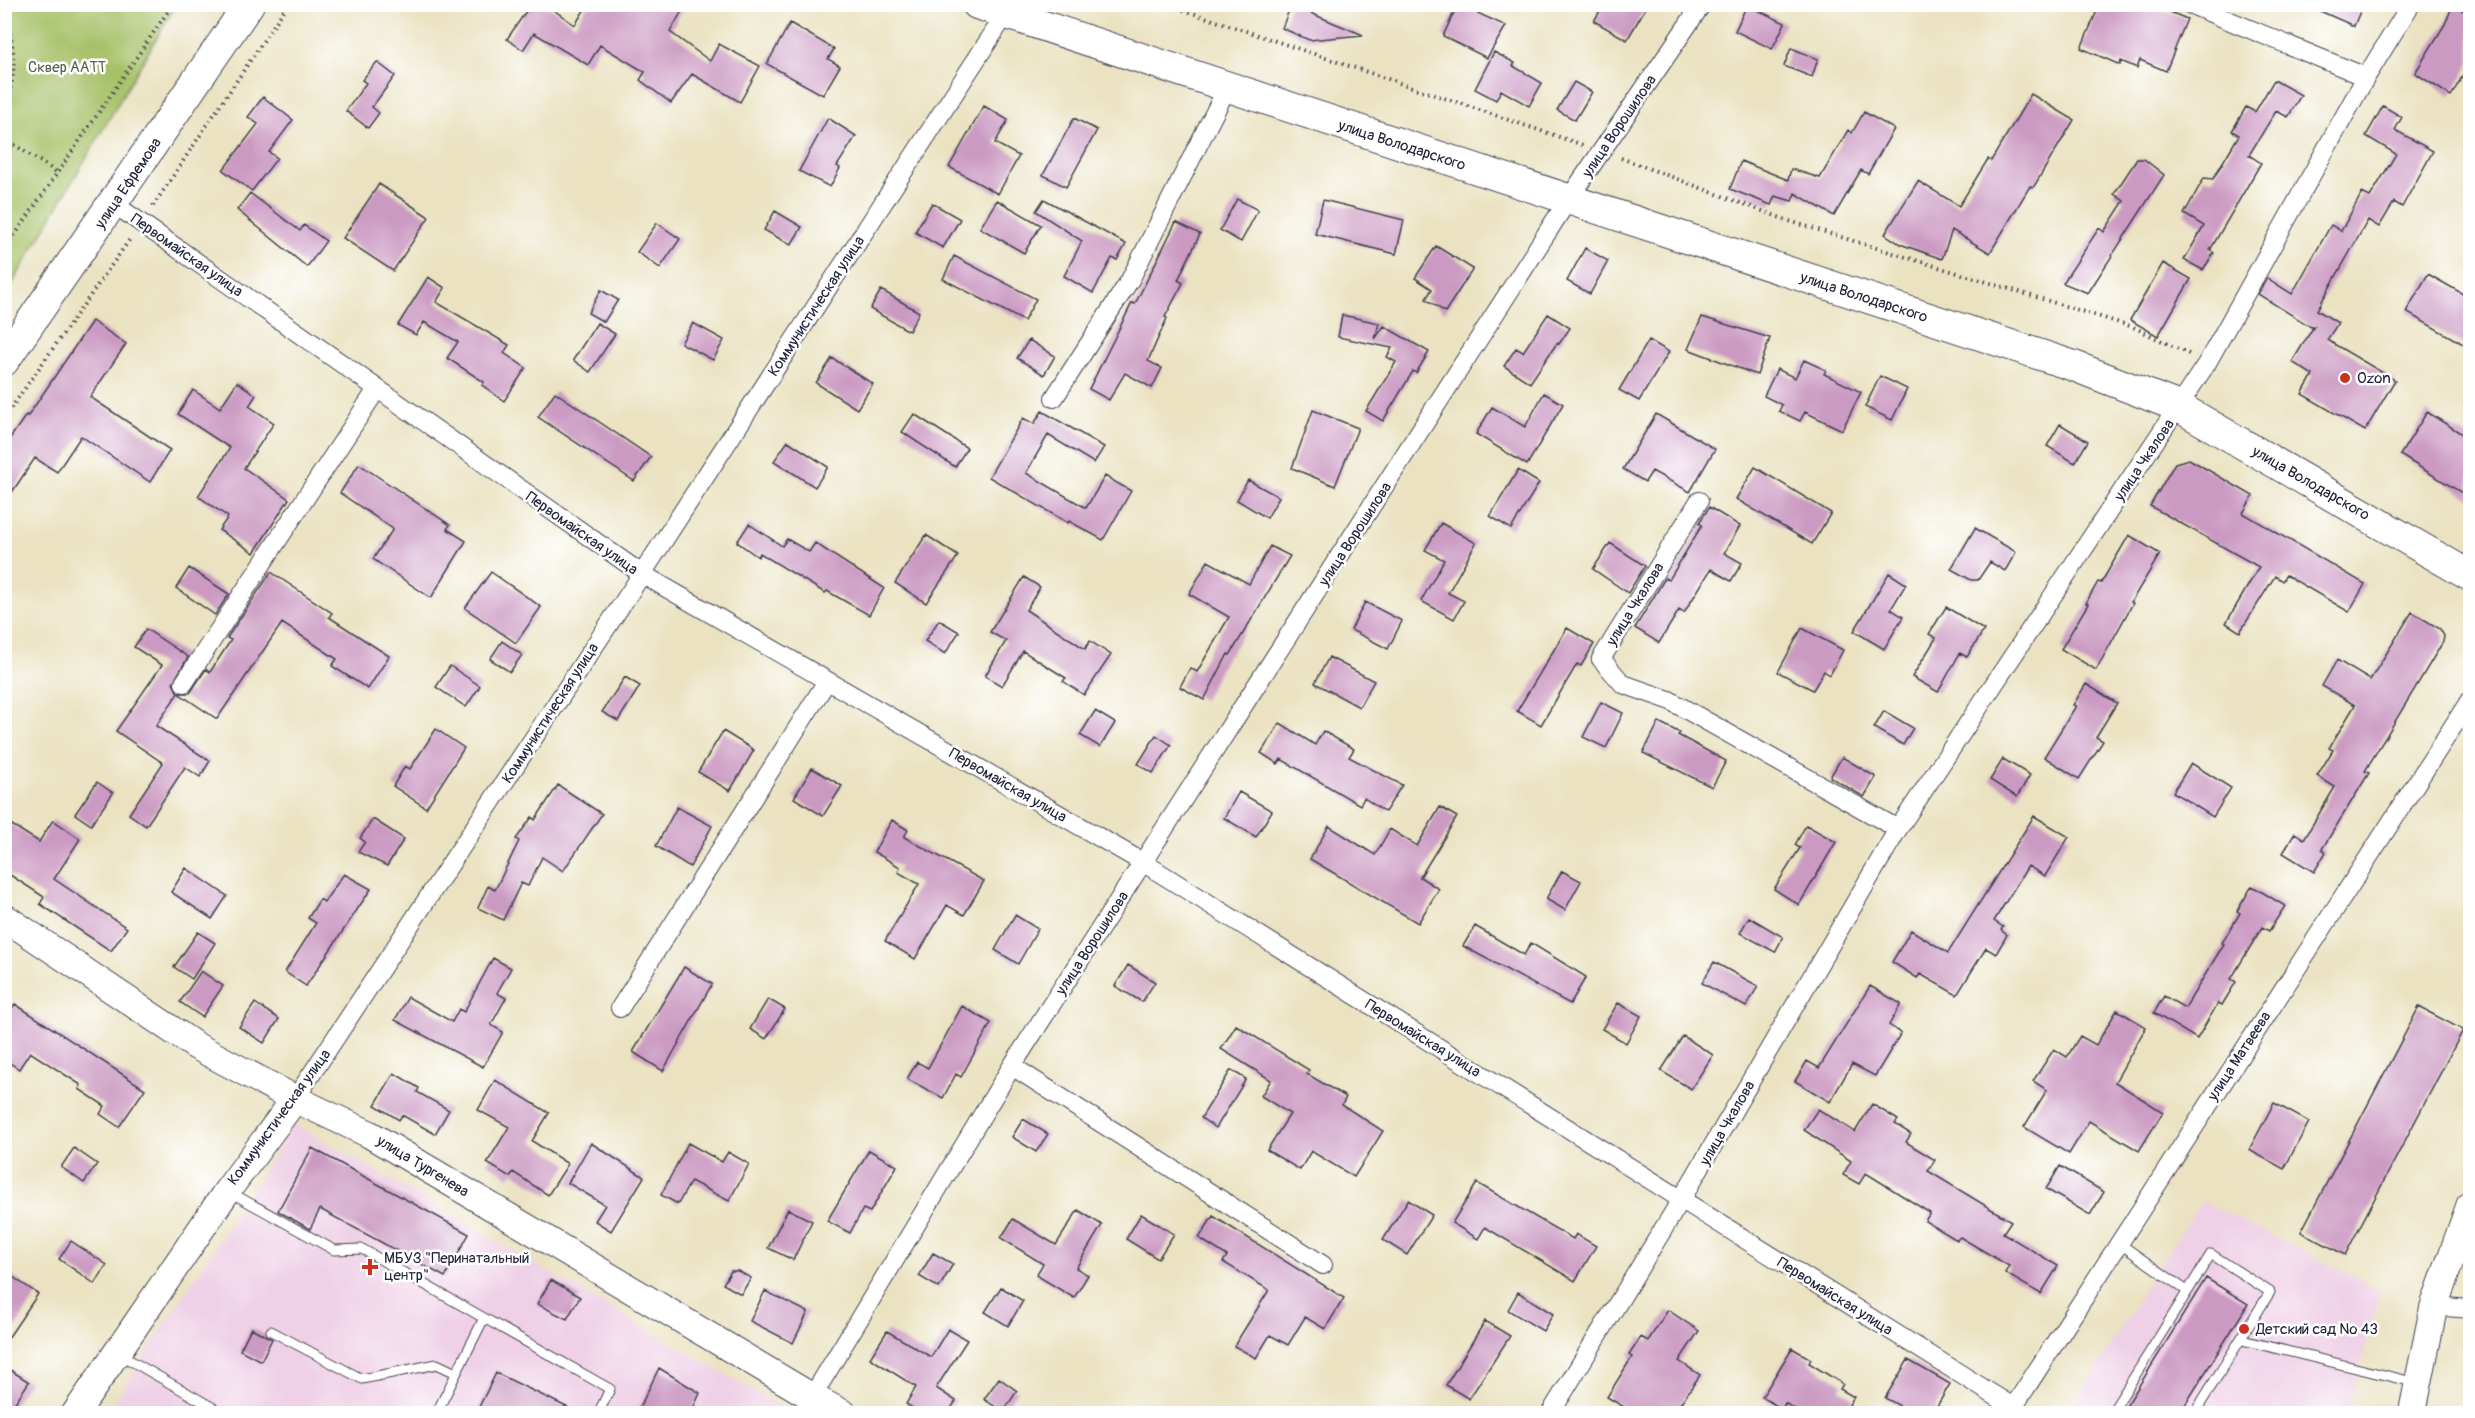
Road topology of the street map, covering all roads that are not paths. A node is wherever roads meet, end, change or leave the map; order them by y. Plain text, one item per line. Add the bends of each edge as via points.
1 (249, 4) edge
2 (977, 4) edge
3 (1701, 4) edge
4 (2189, 4) edge
5 (2412, 4) edge
6 (1009, 9) edge
7 (2366, 76) junction
8 (1227, 88) junction
9 (1568, 200) junction
10 (114, 204) junction
11 (4, 361) edge
12 (377, 389) junction
13 (1054, 398) dead end
14 (2180, 407) junction
15 (1699, 501) dead end
16 (642, 574) junction
17 (2470, 576) edge
18 (827, 681) junction
19 (184, 682) dead end
20 (2470, 700) edge
21 (1898, 829) junction
22 (1144, 863) junction
23 (4, 917) edge
24 (620, 1008) dead end
25 (1012, 1066) junction
26 (295, 1099) junction
27 (226, 1191) junction
28 (1681, 1200) junction
29 (2470, 1205) edge
30 (2119, 1243) junction
31 (1323, 1265) dead end
32 (2187, 1291) junction
33 (2434, 1306) junction
34 (2470, 1309) edge
35 (484, 1317) junction
36 (271, 1331) dead end
37 (2242, 1340) junction
38 (116, 1353) junction
39 (456, 1372) junction
40 (2417, 1383) junction
41 (807, 1405) edge
42 (2011, 1410) edge
43 (75, 1413) edge
44 (224, 1413) edge
45 (436, 1413) edge
46 (598, 1413) edge
47 (844, 1413) edge
48 (1550, 1413) edge
49 (2111, 1413) edge
50 (2194, 1413) edge
51 (2412, 1413) edge

1 - 10 main road, улица Ефремова
2 - 6 main road, улица Володарского
3 - 9 street, улица Ворошилова
4 - 7 street
5 - 7 street, улица Чкалова
6 - 8 main road, улица Володарского
6 - 16 street, Коммунистическая улица
7 - 14 street, улица Чкалова
8 - 9 main road, улица Володарского
8 - 13 street via 1130,280
9 - 14 main road, улица Володарского via 2074,366
9 - 22 street, улица Ворошилова
10 - 11 main road, улица Ефремова
10 - 12 street, Первомайская улица
12 - 16 street, Первомайская улица
12 - 19 street
14 - 17 main road, улица Володарского
14 - 21 street, улица Чкалова
15 - 21 street, улица Чкалова via 1601,659 1623,684 1669,700
16 - 18 street, Первомайская улица
16 - 26 street, Коммунистическая улица
18 - 22 street, Первомайская улица
18 - 24 street
20 - 30 street, улица Матвеева
21 - 28 street, улица Чкалова
22 - 25 street, улица Ворошилова
22 - 28 street, Первомайская улица
23 - 26 street, улица Тургенева via 196,1046
25 - 31 street
25 - 41 street, улица Ворошилова
26 - 27 street, Коммунистическая улица
26 - 41 street, улица Тургенева via 369,1134
27 - 35 lane via 334,1250 362,1249
27 - 38 street, Коммунистическая улица
28 - 42 street, Первомайская улица
28 - 48 street, улица Чкалова
29 - 33 street
30 - 32 lane
30 - 42 street, улица Матвеева
32 - 37 lane via 2211,1254 2270,1292
32 - 49 lane
33 - 34 street
33 - 40 street
35 - 39 lane
35 - 46 lane via 610,1389
36 - 39 lane via 362,1379 437,1364
37 - 40 lane
37 - 50 lane
38 - 43 street, Коммунистическая улица
38 - 44 lane
39 - 45 lane
40 - 51 street
41 - 47 street, улица Тургенева

